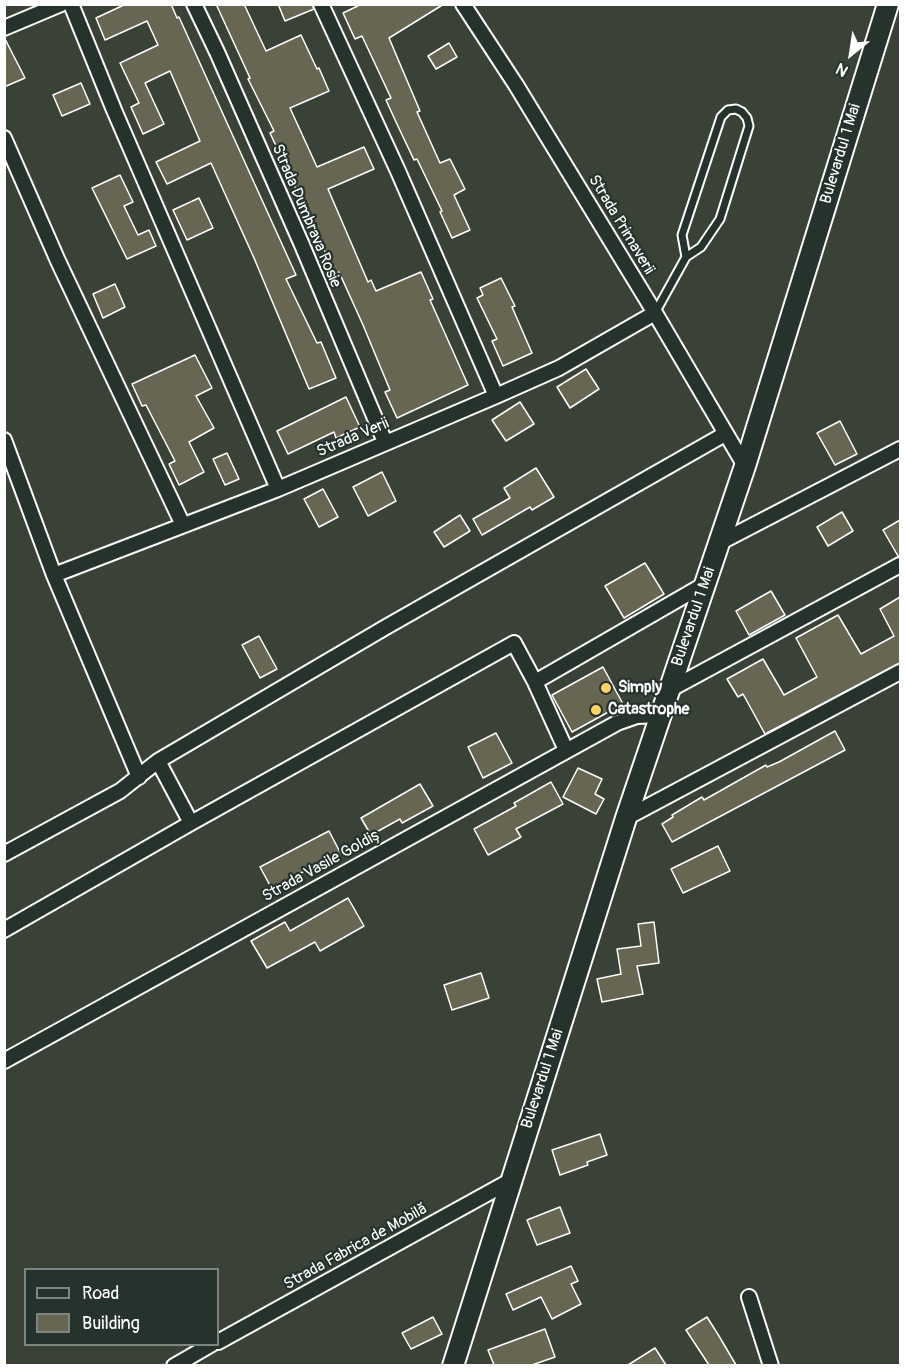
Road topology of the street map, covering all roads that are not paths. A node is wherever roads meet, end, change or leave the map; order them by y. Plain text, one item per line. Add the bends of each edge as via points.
1 (61, 4) edge
2 (71, 4) edge
3 (194, 4) edge
4 (321, 4) edge
5 (463, 4) edge
6 (888, 4) edge
7 (4, 28) edge
8 (4, 138) edge
9 (686, 257) junction
10 (655, 313) junction
11 (496, 396) junction
12 (725, 434) junction
13 (4, 440) edge
14 (385, 442) junction
15 (900, 448) edge
16 (745, 466) junction
17 (278, 489) junction
18 (183, 525) junction
19 (719, 543) junction
20 (900, 565) edge
21 (54, 575) junction
22 (705, 584) junction
23 (900, 672) edge
24 (535, 682) junction
25 (669, 690) junction
26 (661, 715) junction
27 (566, 750) junction
28 (158, 761) junction
29 (140, 777) junction
30 (626, 818) junction
31 (191, 823) junction
32 (4, 854) edge
33 (4, 930) edge
34 (4, 1061) edge
35 (510, 1182) junction
36 (749, 1297) dead end
37 (219, 1341) edge
38 (208, 1346) edge
39 (452, 1364) edge
40 (174, 1365) edge
41 (771, 1365) edge

1 - 7 street
2 - 17 street
3 - 14 street, Strada Dumbrava Rosie
4 - 11 street
5 - 10 street, Strada Primaverii
6 - 16 main road, Bulevardul 1 Mai
8 - 18 street
9 - 9 lane via 701,247 720,219 749,126 747,118 736,109 721,117 682,235
9 - 10 lane
10 - 11 street, Strada Verii via 559,368
10 - 12 street, Strada Primaverii
11 - 14 street, Strada Verii
12 - 16 street, Strada Primaverii
12 - 28 street
13 - 21 street
14 - 17 street, Strada Verii
15 - 19 street
16 - 19 main road, Bulevardul 1 Mai
17 - 18 street, Strada Verii
18 - 21 street, Strada Verii
19 - 22 main road, Bulevardul 1 Mai
20 - 25 street
21 - 29 street
22 - 24 street
22 - 25 main road, Bulevardul 1 Mai
23 - 30 street
24 - 27 street
24 - 31 street via 514,643
25 - 26 main road, Bulevardul 1 Mai
26 - 27 street, Strada Vasile Goldiș via 637,716 617,723
26 - 30 main road, Bulevardul 1 Mai
27 - 34 street, Strada Vasile Goldiș
28 - 29 street
28 - 31 street
29 - 32 street
30 - 35 main road, Bulevardul 1 Mai
31 - 33 street
35 - 37 street, Strada Fabrica de Mobilă
35 - 39 main road, Bulevardul 1 Mai
36 - 41 street
38 - 40 street

